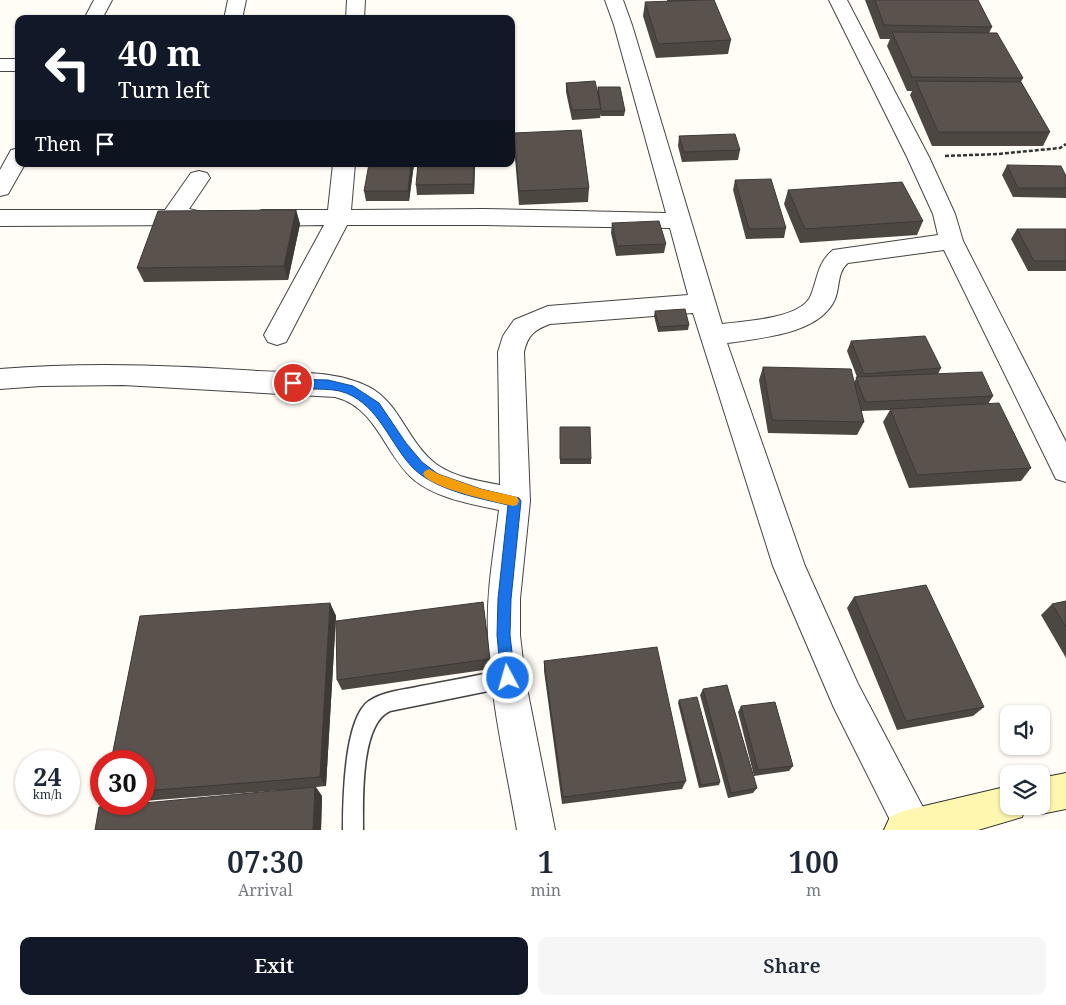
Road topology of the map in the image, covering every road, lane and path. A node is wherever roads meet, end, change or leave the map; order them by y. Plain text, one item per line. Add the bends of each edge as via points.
1 (103, 0) edge
2 (237, 0) edge
3 (356, 0) edge
4 (614, 0) edge
5 (838, 0) edge
6 (94, 15) edge
7 (234, 15) edge
8 (355, 15) edge
9 (0, 65) edge
10 (15, 65) edge
11 (1066, 144) edge
12 (918, 157) junction
13 (15, 162) edge
14 (344, 167) edge
15 (199, 178) dead end
16 (0, 189) edge
17 (172, 217) junction
18 (0, 218) edge
19 (212, 218) edge
20 (241, 218) edge
21 (339, 218) junction
22 (680, 221) junction
23 (952, 241) junction
24 (703, 304) junction
25 (277, 335) dead end
26 (712, 336) junction
27 (0, 379) edge
28 (1066, 470) edge
29 (515, 501) junction
30 (508, 678) junction
31 (1066, 791) edge
32 (1050, 794) edge
33 (1000, 806) edge
34 (908, 828) edge
35 (353, 830) edge
36 (536, 830) edge

1 - 6 street
2 - 7 street
3 - 8 street
4 - 22 street
5 - 12 street
9 - 10 street
11 - 12 path via 1060,148 998,154
12 - 23 street via 944,214
13 - 16 street
14 - 21 street
15 - 17 street
17 - 18 street
17 - 19 street
20 - 21 street
21 - 22 street
21 - 25 street
22 - 24 street
23 - 26 street via 841,256 833,262 816,310 788,322
23 - 28 street
24 - 26 street
24 - 29 street via 548,315 528,322 515,334 510,352
26 - 34 street via 790,566
27 - 29 street via 93,372 328,385 349,389 375,406 402,447 434,478 481,494
29 - 30 street via 504,599
30 - 35 lane via 389,702 375,708 360,736
30 - 36 street
31 - 32 main road
33 - 34 main road

